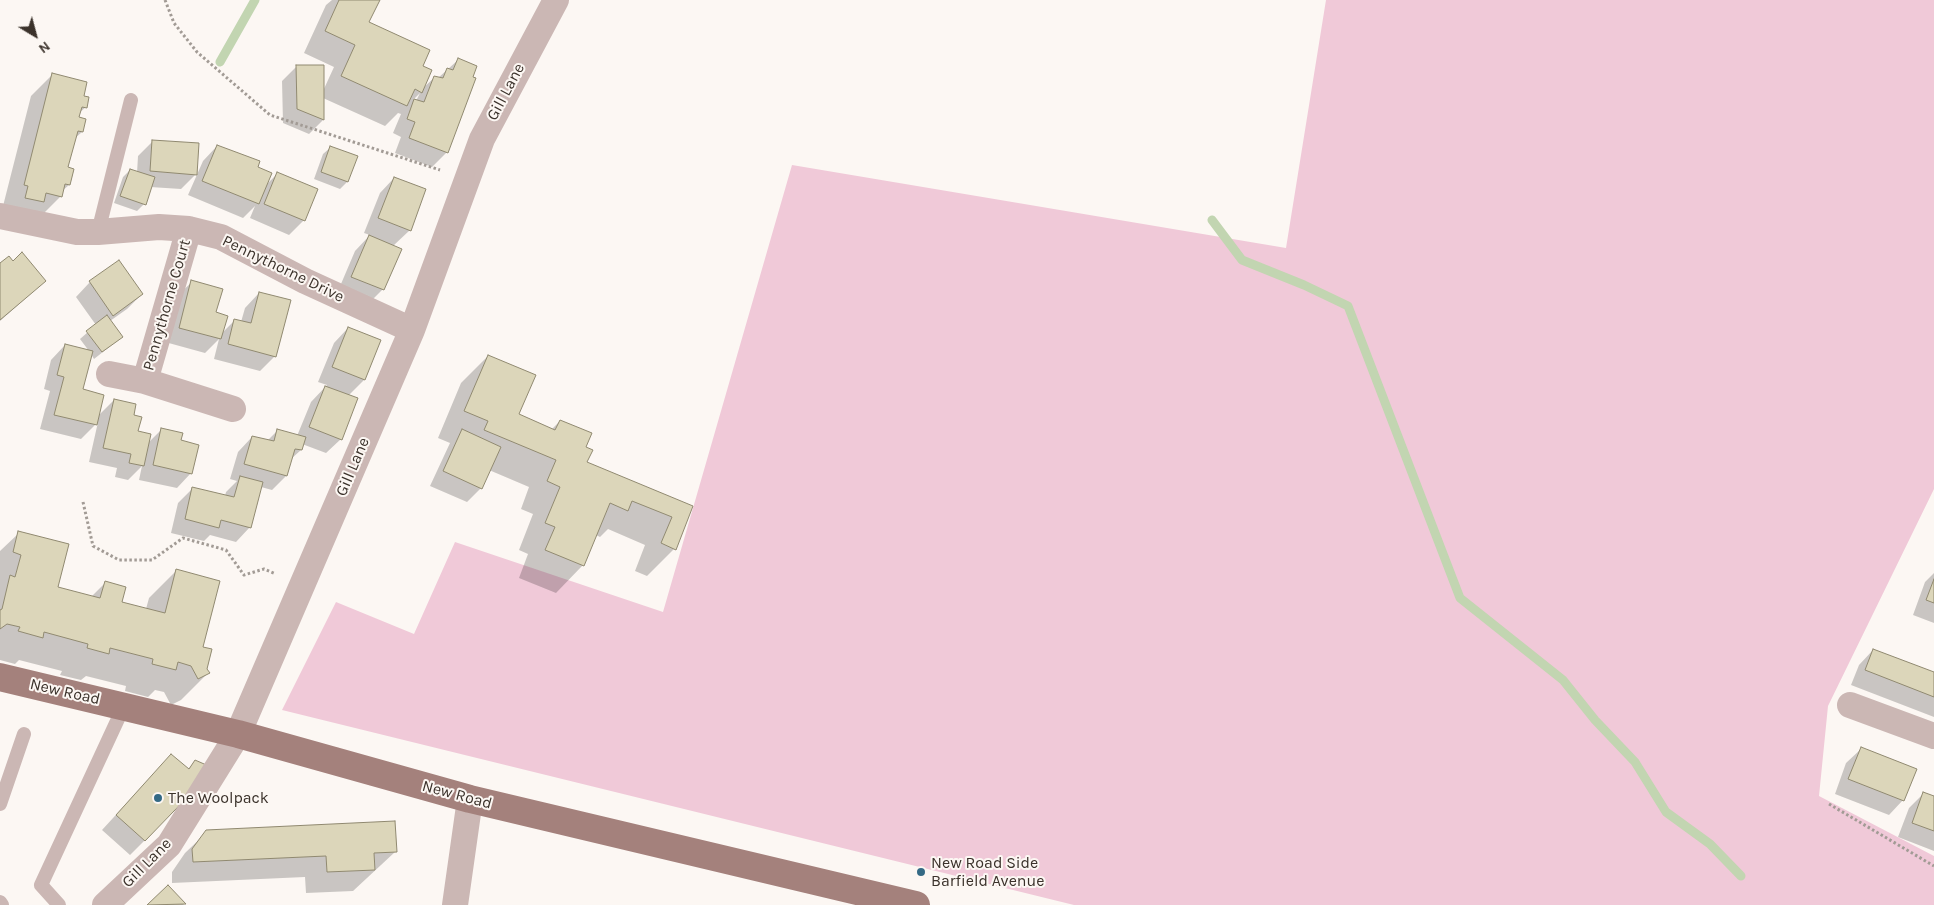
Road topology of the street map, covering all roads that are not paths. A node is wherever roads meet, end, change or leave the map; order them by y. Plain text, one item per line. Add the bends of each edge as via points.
1 (556, 0) edge
2 (131, 100) dead end
3 (0, 216) edge
4 (189, 228) junction
5 (98, 232) junction
6 (412, 330) junction
7 (109, 374) dead end
8 (145, 381) junction
9 (233, 409) dead end
10 (0, 677) edge
11 (124, 706) junction
12 (1850, 706) dead end
13 (24, 734) dead end
14 (238, 734) junction
15 (1934, 736) edge
16 (470, 799) junction
17 (0, 804) edge
18 (58, 905) edge
19 (105, 905) edge
20 (455, 905) edge
21 (916, 905) edge

1 - 6 street, Gill Lane via 482,139
2 - 5 lane
3 - 5 street, Pennythorne Drive via 77,232
4 - 5 street, Pennythorne Drive via 152,227
4 - 6 street, Pennythorne Drive via 221,237 305,281
4 - 8 street, Pennythorne Court
6 - 14 street, Gill Lane
7 - 8 street, Pennythorne Court
8 - 9 street, Pennythorne Court
10 - 11 main road, New Road
11 - 14 main road, New Road
11 - 18 lane via 41,885
12 - 15 street
13 - 17 lane
14 - 16 main road, New Road
14 - 19 street, Gill Lane via 169,845
16 - 20 street
16 - 21 main road, New Road

